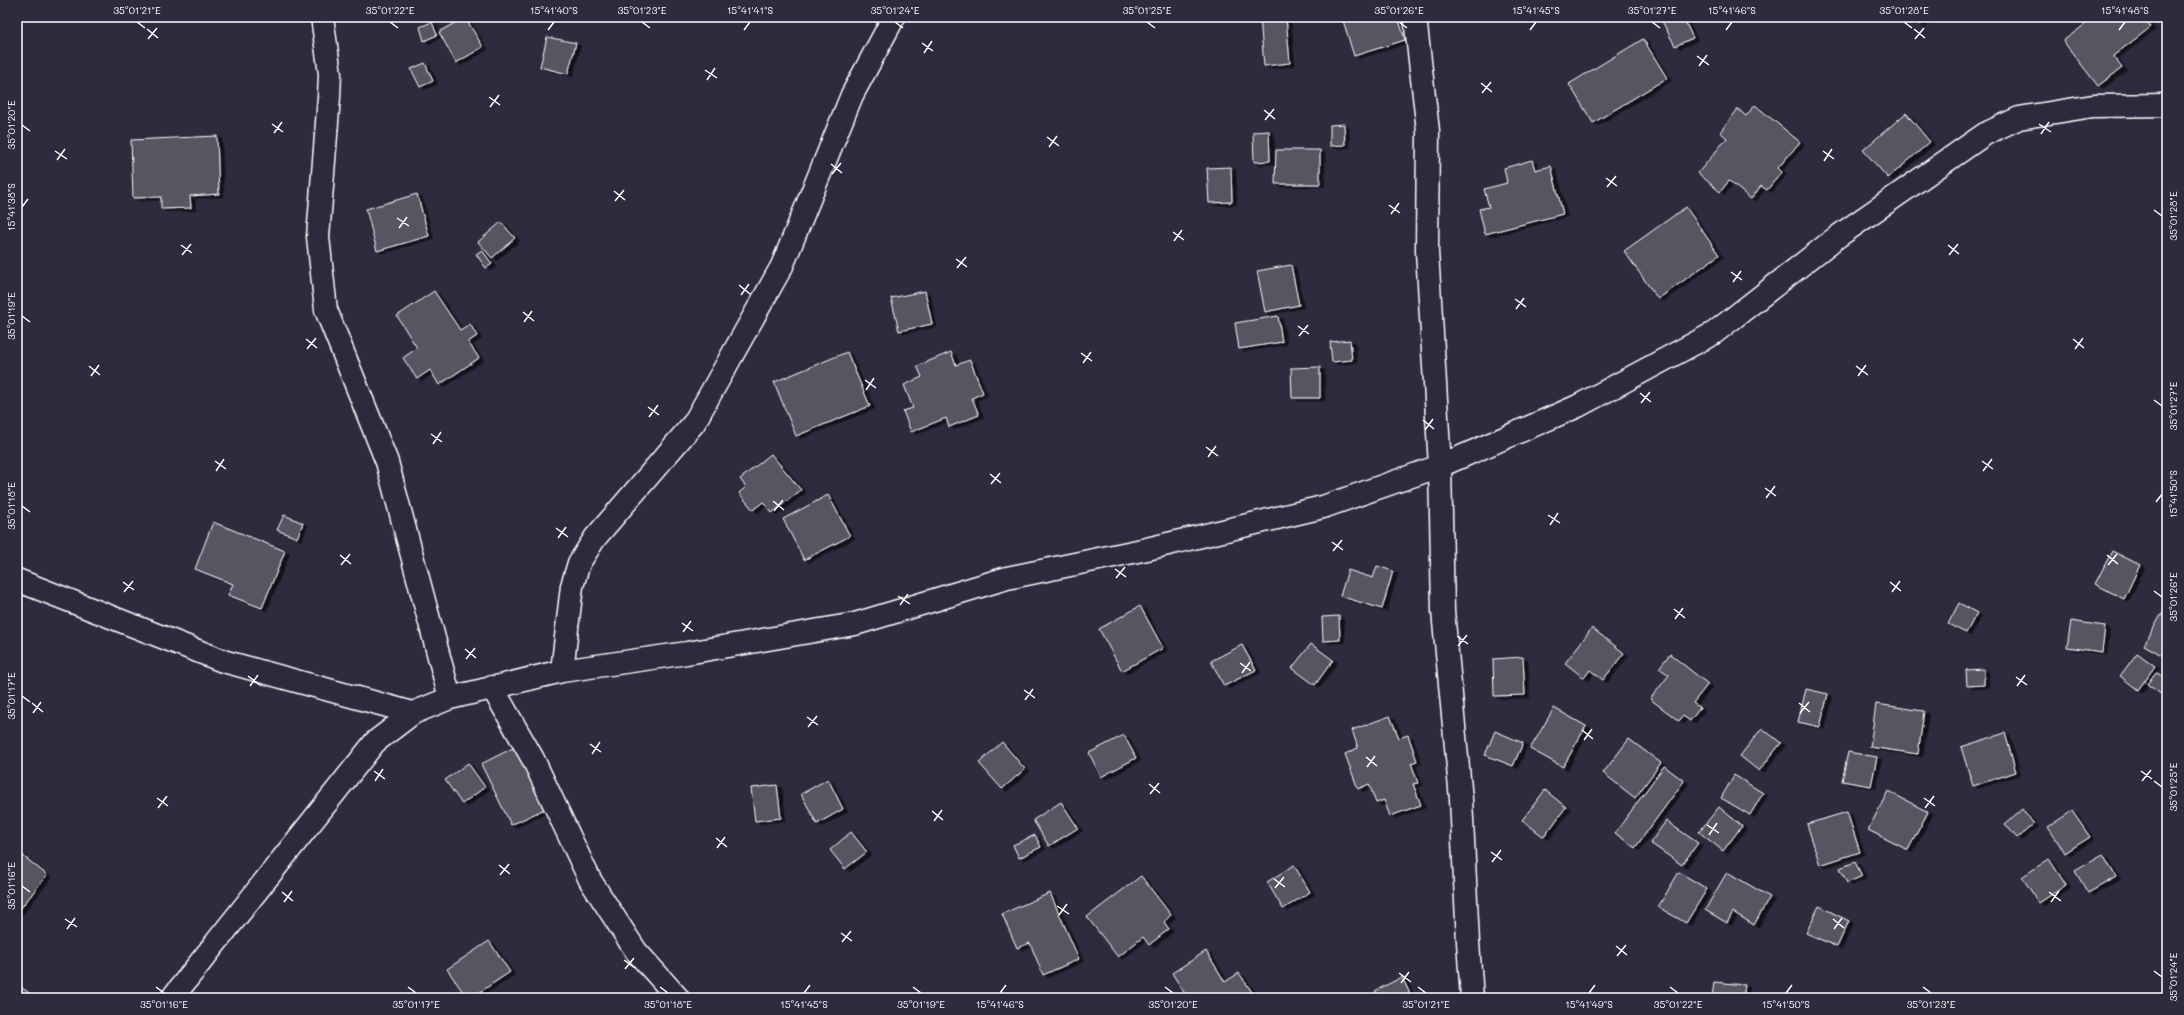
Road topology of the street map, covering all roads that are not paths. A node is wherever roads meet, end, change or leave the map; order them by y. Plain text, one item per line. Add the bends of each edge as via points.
1 (322, 17) edge
2 (894, 17) edge
3 (1415, 17) edge
4 (2167, 105) edge
5 (1440, 466) junction
6 (17, 580) edge
7 (562, 671) junction
8 (492, 687) junction
9 (450, 698) junction
10 (413, 713) junction
11 (172, 998) edge
12 (678, 998) edge
13 (1472, 998) edge

1 - 9 street via 330,74 318,237 326,310 387,462
2 - 7 street via 852,95 782,266 694,423 595,538 579,563 572,586
3 - 5 street via 1428,131 1427,251
4 - 5 street via 2093,106 2019,118 1985,134 1837,236 1714,332 1578,406
5 - 7 street via 1323,508 1148,549 1007,578 856,624
5 - 13 street via 1444,611 1462,799
6 - 10 street via 223,660
7 - 8 street
8 - 9 street
8 - 12 street via 533,759 590,880 636,952
9 - 10 street
10 - 11 street via 374,742

